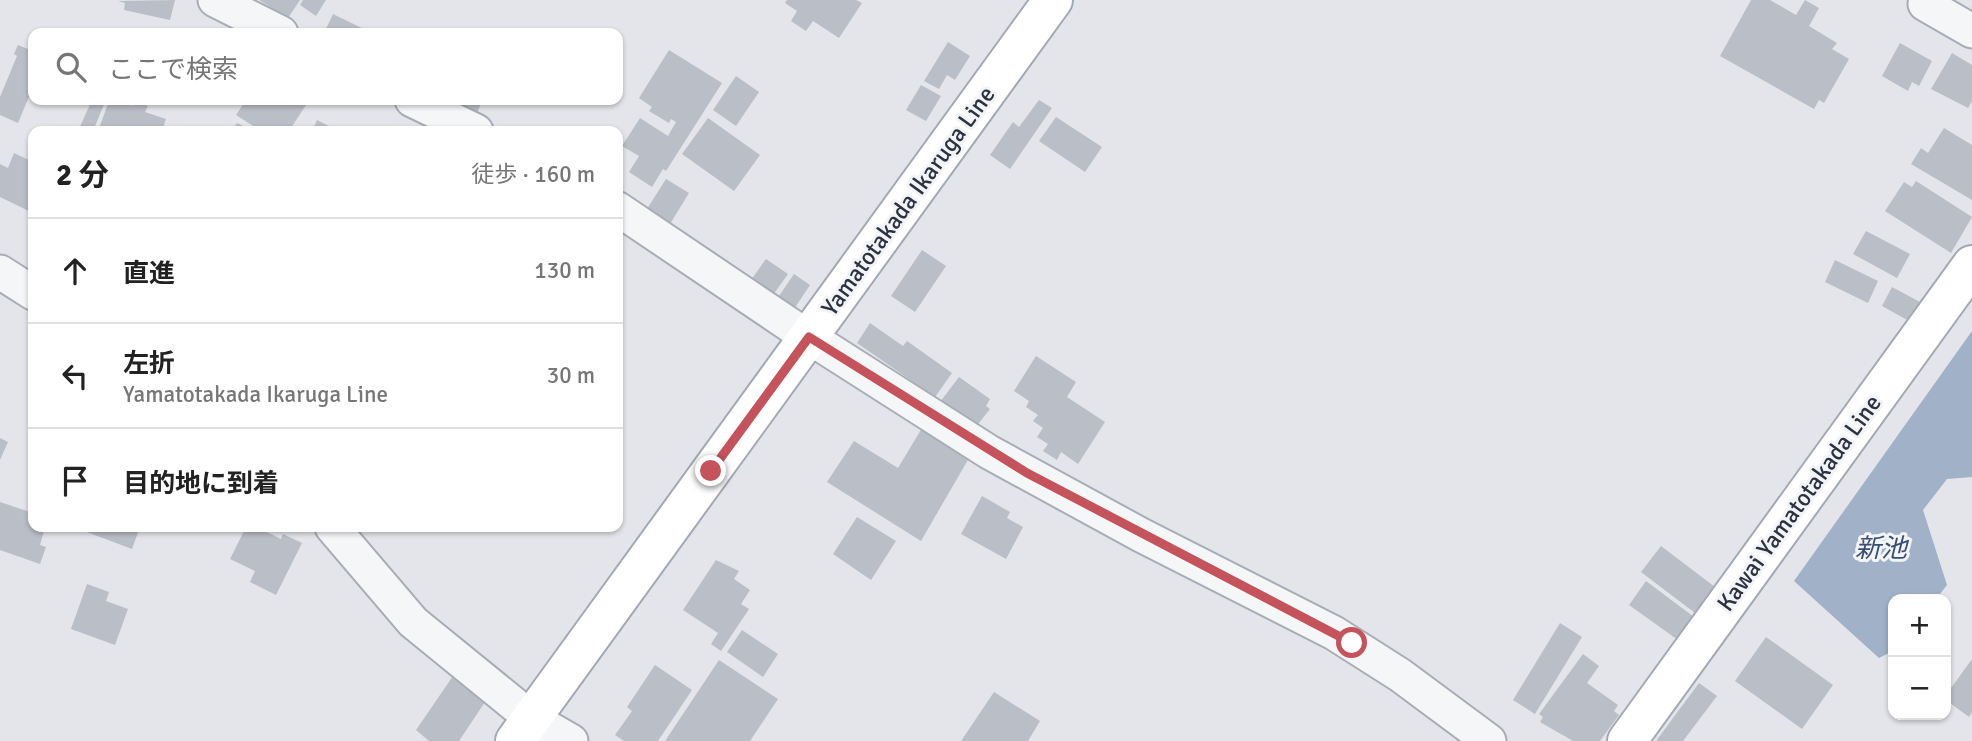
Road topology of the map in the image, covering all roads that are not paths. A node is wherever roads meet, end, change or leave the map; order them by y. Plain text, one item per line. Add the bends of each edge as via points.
1 (215, 0) edge
2 (1053, 0) edge
3 (1925, 4) dead end
4 (271, 28) edge
5 (1972, 31) edge
6 (422, 105) edge
7 (466, 126) edge
8 (623, 212) edge
9 (1972, 265) edge
10 (0, 272) edge
11 (28, 290) edge
12 (809, 337) junction
13 (336, 532) edge
14 (523, 730) edge
15 (571, 741) edge
16 (1489, 741) edge
17 (1627, 741) edge

1 - 4 street
2 - 12 main road, Yamatotakada Ikaruga Line
3 - 5 street
6 - 7 street
8 - 12 street
9 - 17 main road, Kawai Yamatotakada Line
10 - 11 street
12 - 14 main road, Yamatotakada Ikaruga Line
12 - 16 street via 1065,495 1334,633
13 - 14 street via 413,622
14 - 15 street

